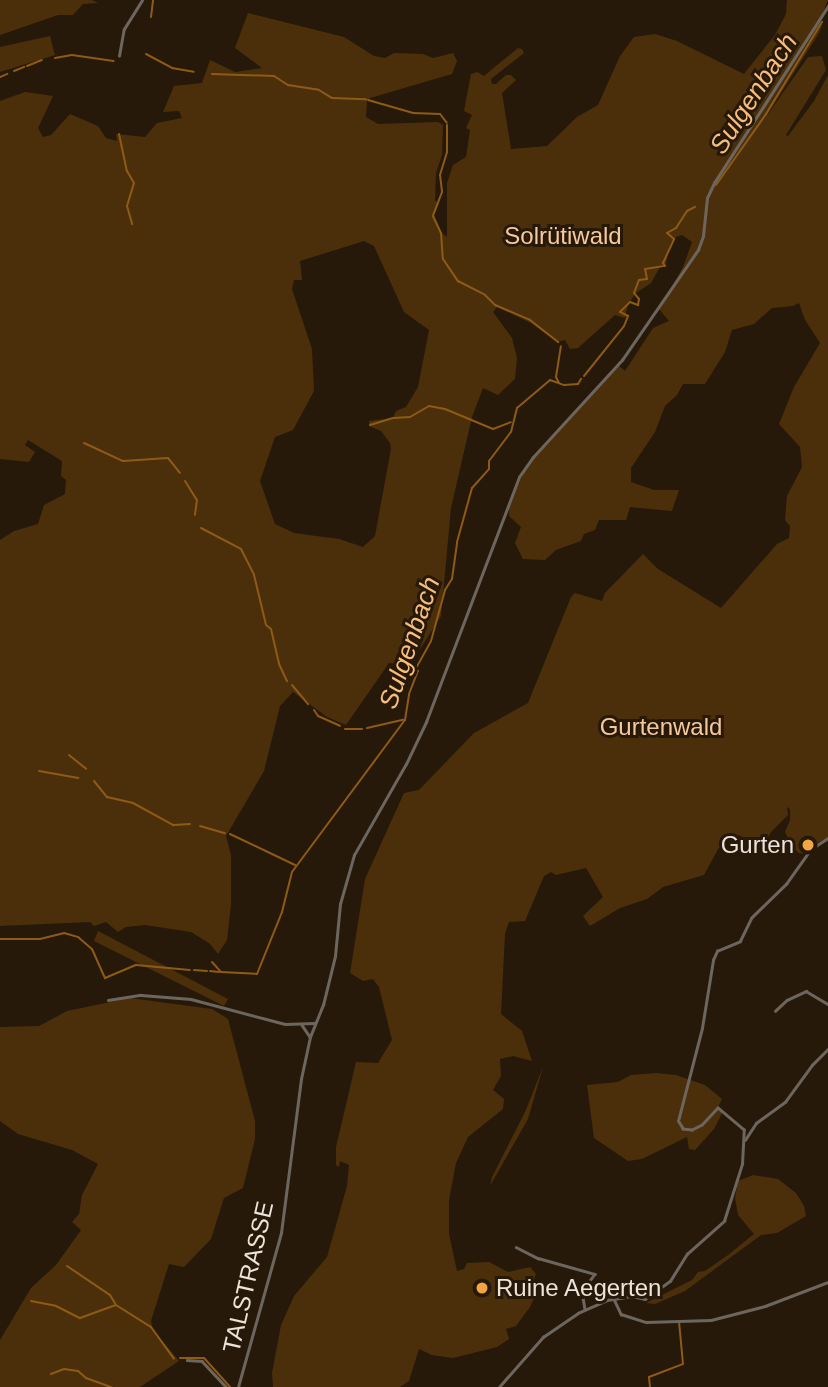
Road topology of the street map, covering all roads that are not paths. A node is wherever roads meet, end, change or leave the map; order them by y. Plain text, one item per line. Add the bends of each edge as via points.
1 (142, 0) edge
2 (828, 6) edge
3 (119, 57) dead end
4 (828, 838) edge
5 (108, 1000) dead end
6 (828, 1004) edge
7 (775, 1011) dead end
8 (315, 1023) junction
9 (302, 1026) junction
10 (310, 1037) junction
11 (828, 1049) edge
12 (745, 1140) junction
13 (516, 1248) dead end
14 (828, 1282) edge
15 (614, 1299) junction
16 (585, 1309) junction
17 (187, 1360) dead end
18 (226, 1387) edge
19 (238, 1387) edge
20 (499, 1387) edge

1 - 3 street via 124,29
2 - 8 street, TALSTRASSE via 714,183 698,250 622,360 519,477 426,722 348,869 335,956
4 - 12 street via 811,849 786,884 751,918 740,941 717,951 713,960 702,1028 678,1121 681,1128 692,1130 718,1108 740,1124
5 - 9 street via 141,995 191,999
6 - 7 street via 806,991
8 - 9 street
8 - 10 street, TALSTRASSE
9 - 10 street
10 - 19 street, TALSTRASSE via 281,1233
11 - 12 street
12 - 15 street via 729,1213 722,1225 687,1254 670,1281 648,1297
13 - 16 street via 595,1274 582,1294
14 - 15 street via 711,1320 646,1322 621,1314
15 - 16 street
16 - 20 street via 543,1337
17 - 18 street via 202,1361

